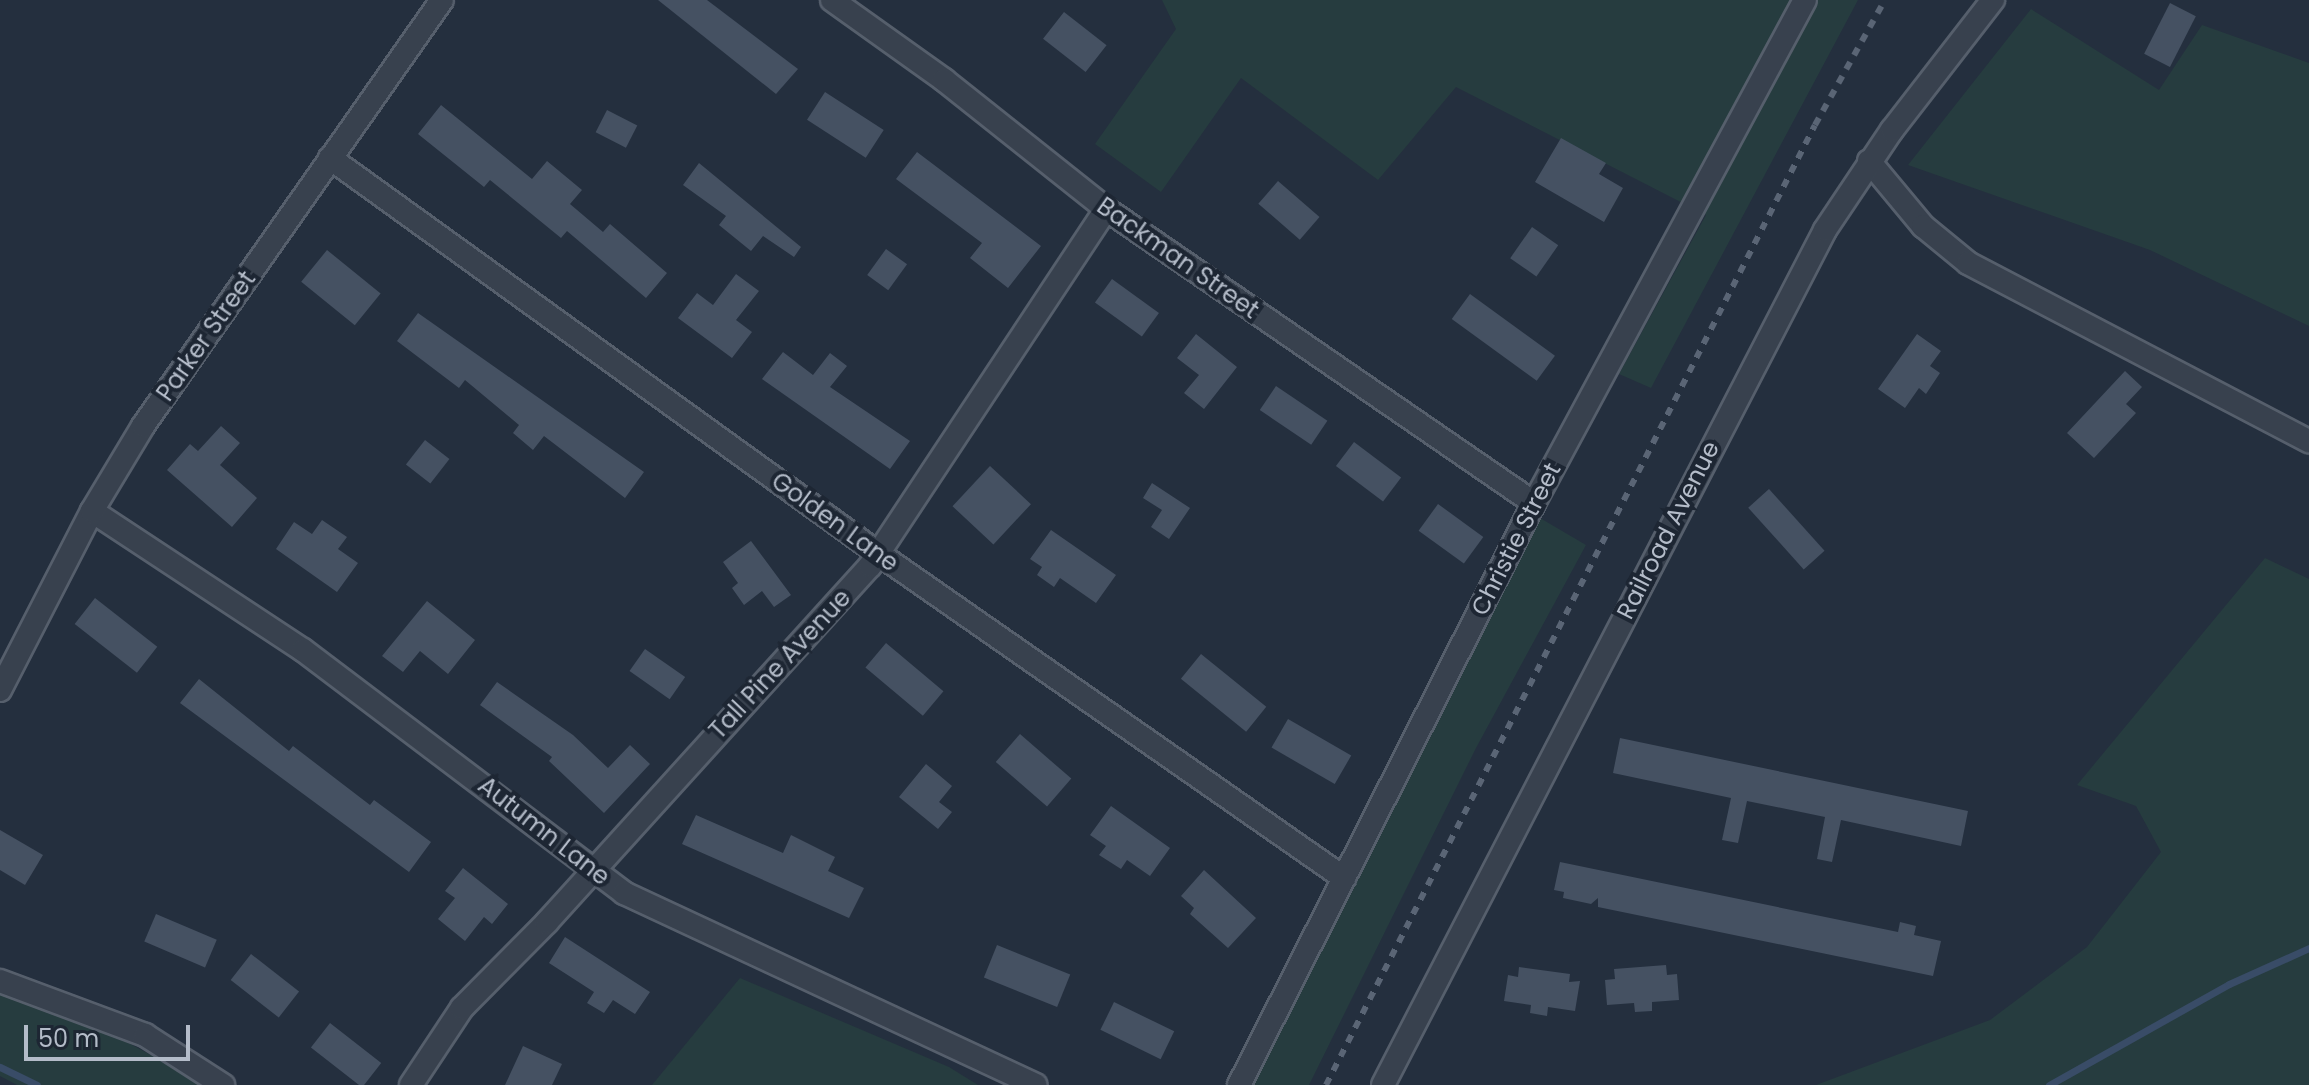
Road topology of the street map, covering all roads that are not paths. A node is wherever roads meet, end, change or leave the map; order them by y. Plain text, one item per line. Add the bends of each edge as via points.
1 (442, 0) edge
2 (832, 0) edge
3 (1805, 0) edge
4 (1993, 0) edge
5 (330, 158) junction
6 (1869, 161) junction
7 (1106, 209) junction
8 (2309, 441) edge
9 (1534, 503) junction
10 (92, 511) junction
11 (879, 554) junction
12 (0, 690) edge
13 (590, 871) junction
14 (1344, 878) junction
15 (0, 981) edge
16 (223, 1085) edge
17 (411, 1085) edge
18 (1035, 1085) edge
19 (1239, 1085) edge
20 (1383, 1085) edge

1 - 5 street, Parker Street
2 - 7 street, Backman Street via 944,80
3 - 9 street, Christie Street
4 - 6 street, Railroad Avenue
5 - 10 street, Parker Street via 187,360
5 - 11 street, Golden Lane
6 - 8 street via 1923,226 1968,263
6 - 20 street, Railroad Avenue via 1792,291
7 - 9 street, Backman Street
7 - 11 street, Tall Pine Avenue
9 - 14 street, Christie Street
10 - 12 street, Parker Street
10 - 13 street, Autumn Lane via 303,650 449,756
11 - 13 street, Tall Pine Avenue
11 - 14 street, Golden Lane
13 - 17 street, Tall Pine Avenue via 462,1008
13 - 18 street, Autumn Lane via 660,911
14 - 19 street, Christie Street
15 - 16 street via 145,1035

